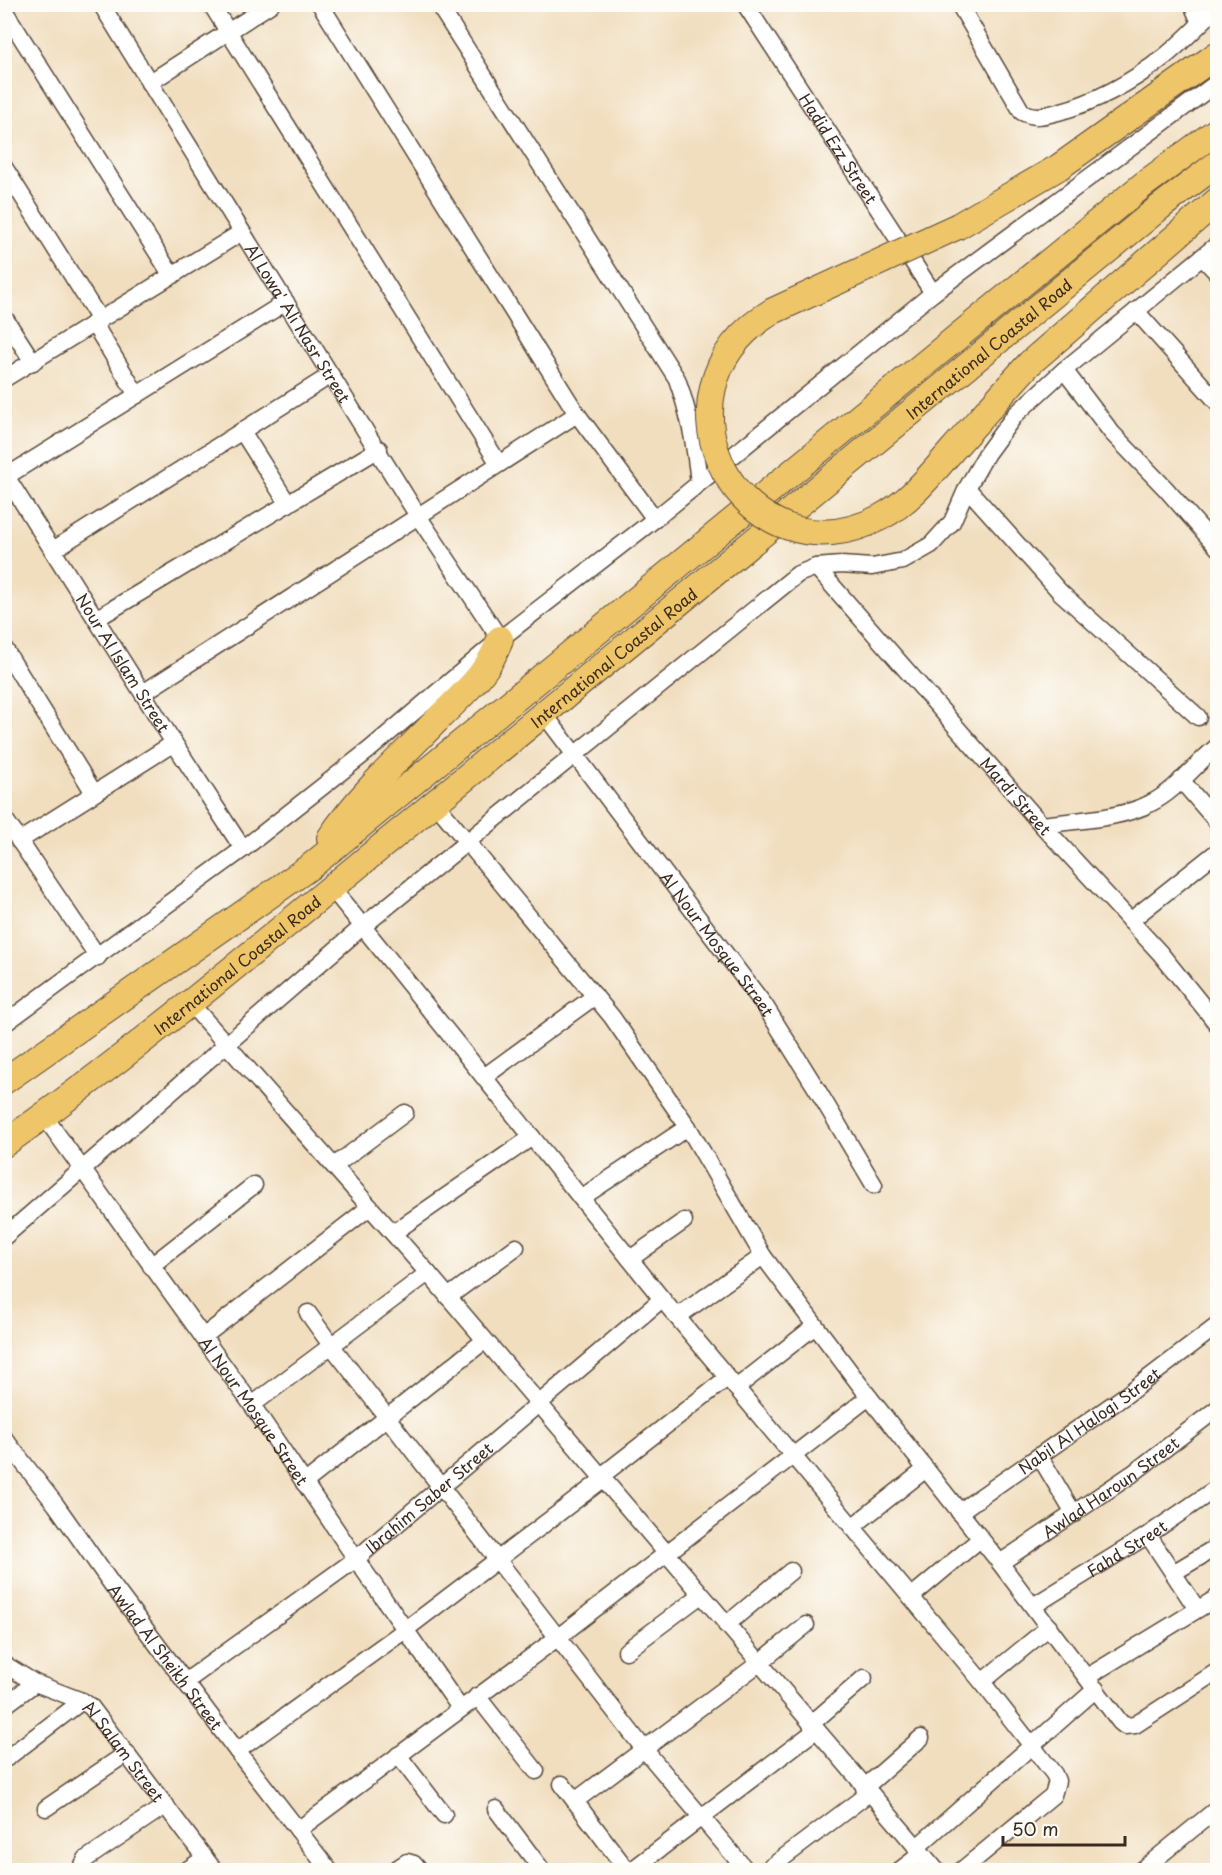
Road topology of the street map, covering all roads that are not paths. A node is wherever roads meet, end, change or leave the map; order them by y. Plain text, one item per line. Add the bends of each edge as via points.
1 (211, 4) edge
2 (271, 4) edge
3 (320, 4) edge
4 (438, 4) edge
5 (745, 4) edge
6 (959, 4) edge
7 (1192, 4) edge
8 (108, 7) edge
9 (1218, 7) edge
10 (4, 10) edge
11 (1200, 23) junction
12 (228, 32) junction
13 (1218, 54) edge
14 (1218, 82) edge
15 (149, 83) junction
16 (1218, 130) edge
17 (1218, 163) edge
18 (4, 167) edge
19 (1218, 200) edge
20 (242, 232) junction
21 (1218, 244) edge
22 (1202, 257) junction
23 (1218, 274) edge
24 (171, 276) junction
25 (933, 293) junction
26 (286, 302) junction
27 (1136, 311) junction
28 (4, 317) edge
29 (97, 322) junction
30 (33, 362) junction
31 (1064, 370) junction
32 (332, 375) junction
33 (4, 379) edge
34 (137, 395) junction
35 (1218, 403) edge
36 (577, 414) junction
37 (242, 431) junction
38 (379, 449) junction
39 (499, 464) junction
40 (6, 475) edge
41 (699, 483) junction
42 (967, 488) junction
43 (288, 504) junction
44 (418, 516) junction
45 (655, 519) junction
46 (1218, 548) edge
47 (53, 550) junction
48 (816, 567) junction
49 (96, 620) junction
50 (500, 639) junction
51 (4, 648) edge
52 (143, 693) junction
53 (544, 714) junction
54 (1198, 717) dead end
55 (174, 743) junction
56 (1218, 746) edge
57 (575, 756) junction
58 (1182, 780) junction
59 (94, 793) junction
60 (435, 803) junction
61 (4, 818) edge
62 (1218, 823) edge
63 (1042, 825) junction
64 (19, 841) junction
65 (466, 842) junction
66 (243, 849) junction
67 (1218, 851) edge
68 (311, 867) junction
69 (331, 887) junction
70 (1130, 921) junction
71 (362, 927) junction
72 (98, 957) junction
73 (595, 996) junction
74 (189, 1002) junction
75 (1215, 1018) edge
76 (4, 1024) edge
77 (226, 1045) junction
78 (484, 1077) junction
79 (4, 1081) edge
80 (405, 1113) dead end
81 (44, 1116) junction
82 (688, 1127) junction
83 (532, 1137) junction
84 (4, 1144) edge
85 (334, 1166) junction
86 (82, 1169) junction
87 (254, 1185) dead end
88 (874, 1185) dead end
89 (581, 1198) junction
90 (370, 1207) junction
91 (684, 1221) dead end
92 (393, 1233) junction
93 (4, 1237) edge
94 (516, 1247) dead end
95 (763, 1256) junction
96 (630, 1259) junction
97 (152, 1266) junction
98 (428, 1273) junction
99 (448, 1297) junction
100 (662, 1299) junction
101 (308, 1313) dead end
102 (677, 1317) junction
103 (1218, 1325) edge
104 (815, 1326) junction
105 (202, 1337) junction
106 (484, 1341) junction
107 (331, 1346) junction
108 (732, 1383) junction
109 (869, 1398) junction
110 (252, 1404) junction
111 (538, 1405) junction
112 (1218, 1408) edge
113 (387, 1418) junction
114 (4, 1438) edge
115 (793, 1456) junction
116 (1040, 1457) junction
117 (926, 1469) junction
118 (601, 1479) junction
119 (304, 1483) junction
120 (442, 1487) junction
121 (1218, 1487) edge
122 (959, 1512) junction
123 (1074, 1514) junction
124 (852, 1527) junction
125 (1148, 1535) junction
126 (980, 1539) junction
127 (1218, 1545) edge
128 (666, 1553) junction
129 (356, 1559) junction
130 (499, 1560) junction
131 (1000, 1563) junction
132 (791, 1571) dead end
133 (1173, 1573) junction
134 (701, 1595) junction
135 (911, 1597) junction
136 (1218, 1597) edge
137 (1033, 1606) junction
138 (1197, 1609) junction
139 (726, 1625) junction
140 (806, 1625) dead end
141 (1048, 1627) junction
142 (405, 1630) junction
143 (557, 1638) junction
144 (626, 1650) dead end
145 (4, 1664) edge
146 (758, 1664) junction
147 (1218, 1671) edge
148 (864, 1678) dead end
149 (185, 1682) junction
150 (982, 1682) junction
151 (35, 1683) junction
152 (1092, 1683) junction
153 (477, 1696) junction
154 (81, 1701) junction
155 (4, 1706) edge
156 (460, 1708) junction
157 (813, 1727) junction
158 (921, 1738) dead end
159 (1032, 1745) junction
160 (644, 1749) junction
161 (237, 1751) junction
162 (127, 1753) junction
163 (398, 1755) junction
164 (7, 1758) dead end
165 (536, 1771) dead end
166 (562, 1784) dead end
167 (867, 1790) junction
168 (575, 1801) junction
169 (166, 1805) junction
170 (46, 1808) dead end
171 (1218, 1808) edge
172 (496, 1809) dead end
173 (444, 1815) dead end
174 (702, 1817) junction
175 (298, 1830) junction
176 (919, 1851) junction
177 (209, 1864) edge
178 (80, 1870) edge
179 (187, 1870) edge
180 (329, 1870) edge
181 (395, 1870) edge
182 (419, 1870) edge
183 (542, 1870) edge
184 (630, 1870) edge
185 (746, 1870) edge
186 (766, 1870) edge
187 (900, 1870) edge
188 (936, 1870) edge
189 (962, 1870) edge
190 (1142, 1870) edge

1 - 12 street
2 - 12 street
3 - 36 street
4 - 41 street via 677,379 689,412
5 - 25 street, Hadid Ezz Street
6 - 11 street via 1022,112 1038,117 1080,106 1124,85 1164,57
7 - 11 street
8 - 15 street, Al Lowa' Ali Nasr Street
9 - 11 street
10 - 24 street
12 - 15 street
12 - 39 street
13 - 19 highway, bridge via 1059,167 958,226 761,318 739,337 722,361 714,383 710,422 715,450 726,476 750,504 782,524 811,531 834,531 856,528 883,516 909,497 1030,363
14 - 25 street
15 - 20 street, Al Lowa' Ali Nasr Street
16 - 68 highway, International Coastal Road via 1143,185
17 - 53 highway, International Coastal Road
18 - 29 street
20 - 24 street
20 - 26 street, Al Lowa' Ali Nasr Street
21 - 22 street
22 - 23 street
22 - 27 street
24 - 29 street
25 - 41 street
26 - 32 street, Al Lowa' Ali Nasr Street
26 - 34 street
27 - 31 street
27 - 35 street
28 - 30 street
29 - 30 street
29 - 34 street
30 - 33 street
31 - 42 street via 1015,416
31 - 46 street via 1112,433
32 - 37 street
32 - 38 street, Al Lowa' Ali Nasr Street
34 - 40 street
36 - 39 street
36 - 45 street
37 - 43 street
37 - 47 street
38 - 43 street
38 - 44 street, Al Lowa' Ali Nasr Street
39 - 44 street
40 - 47 street, Nour Al Islam Street
41 - 45 street
42 - 48 street via 952,522 931,546 903,561 872,567
42 - 54 street via 1060,592
43 - 49 street
44 - 50 street, Al Lowa' Ali Nasr Street
44 - 52 street
45 - 50 street
47 - 49 street, Nour Al Islam Street
48 - 57 street via 798,574
48 - 63 street, Mardi Street
49 - 52 street, Nour Al Islam Street
50 - 66 street via 369,750
50 - 68 highway via 482,674 356,804
51 - 59 street
52 - 55 street, Nour Al Islam Street
53 - 57 street, Al Nour Mosque Street
53 - 60 highway, International Coastal Road
55 - 59 street
55 - 66 street, Nour Al Islam Street
56 - 58 street
57 - 65 street
57 - 88 street, Al Nour Mosque Street via 765,1006
58 - 62 street
58 - 63 street via 1135,810
59 - 64 street
60 - 65 street
60 - 69 highway, International Coastal Road
61 - 64 street
63 - 70 street, Mardi Street
64 - 72 street
65 - 71 street
65 - 73 street
66 - 72 street
67 - 70 street
68 - 79 highway, International Coastal Road
69 - 71 street
69 - 74 highway, International Coastal Road
70 - 75 street, Mardi Street
71 - 77 street
71 - 78 street
72 - 76 street
73 - 78 street
73 - 82 street
74 - 77 street
74 - 81 highway, International Coastal Road
77 - 85 street
77 - 86 street
78 - 83 street
80 - 85 street
81 - 84 highway, International Coastal Road
81 - 86 street, Al Nour Mosque Street
82 - 89 street
82 - 95 street
83 - 89 street
83 - 92 street
85 - 90 street
86 - 93 street
86 - 97 street, Al Nour Mosque Street
87 - 97 street
89 - 96 street
90 - 92 street
90 - 105 street
91 - 96 street
92 - 98 street
94 - 99 street
95 - 102 street
95 - 104 street
96 - 100 street
97 - 105 street, Al Nour Mosque Street
98 - 99 street
98 - 107 street
99 - 106 street
100 - 102 street
100 - 111 street, Ibrahim Saber Street
101 - 107 street
102 - 108 street
103 - 116 street, Nabil Al Halogi Street
104 - 108 street
104 - 109 street
105 - 110 street, Al Nour Mosque Street
106 - 111 street
106 - 113 street
107 - 110 street
107 - 113 street
108 - 115 street
108 - 118 street
109 - 115 street
109 - 117 street
110 - 119 street, Al Nour Mosque Street
111 - 118 street
111 - 120 street, Ibrahim Saber Street
112 - 123 street, Awlad Haroun Street
113 - 119 street
113 - 120 street
114 - 149 street, Awlad Al Sheikh Street
115 - 124 street
115 - 128 street
116 - 122 street, Nabil Al Halogi Street
116 - 123 street
117 - 122 street
117 - 124 street
118 - 128 street
118 - 130 street
119 - 129 street, Al Nour Mosque Street
120 - 129 street, Ibrahim Saber Street
120 - 130 street
121 - 125 street, Fahd Street
122 - 126 street
123 - 131 street, Awlad Haroun Street
124 - 135 street
125 - 133 street
125 - 137 street, Fahd Street
126 - 131 street
126 - 135 street
127 - 133 street
128 - 134 street
128 - 143 street
129 - 142 street, Al Nour Mosque Street
129 - 149 street, Ibrahim Saber Street
130 - 142 street
130 - 143 street
131 - 137 street
132 - 139 street
133 - 138 street
134 - 139 street
134 - 144 street
135 - 150 street
136 - 138 street
137 - 141 street
138 - 152 street
139 - 146 street
140 - 146 street
141 - 150 street
141 - 152 street
142 - 156 street, Al Nour Mosque Street
142 - 161 street
143 - 153 street
143 - 160 street
145 - 151 street, Al Salam Street
146 - 157 street
146 - 160 street
147 - 152 street via 1130,1726 1120,1722
148 - 157 street
149 - 161 street, Awlad Al Sheikh Street
150 - 159 street
151 - 154 street, Al Salam Street
151 - 155 street
152 - 159 street
153 - 156 street
153 - 165 street
154 - 162 street, Al Salam Street
154 - 164 street
156 - 163 street
157 - 167 street
157 - 174 street
158 - 167 street
159 - 176 street
159 - 189 street via 1057,1781 1053,1795
160 - 168 street
160 - 174 street
161 - 175 street, Awlad Al Sheikh Street
162 - 169 street, Al Salam Street
162 - 170 street
163 - 173 street
163 - 175 street
166 - 168 street
167 - 176 street
167 - 186 street
168 - 184 street
169 - 177 street, Al Salam Street
169 - 178 street via 86,1859
171 - 190 street
172 - 183 street
174 - 184 street
174 - 185 street
175 - 180 street, Awlad Al Sheikh Street
176 - 187 street
176 - 188 street
177 - 179 street
181 - 182 street via 407,1862

